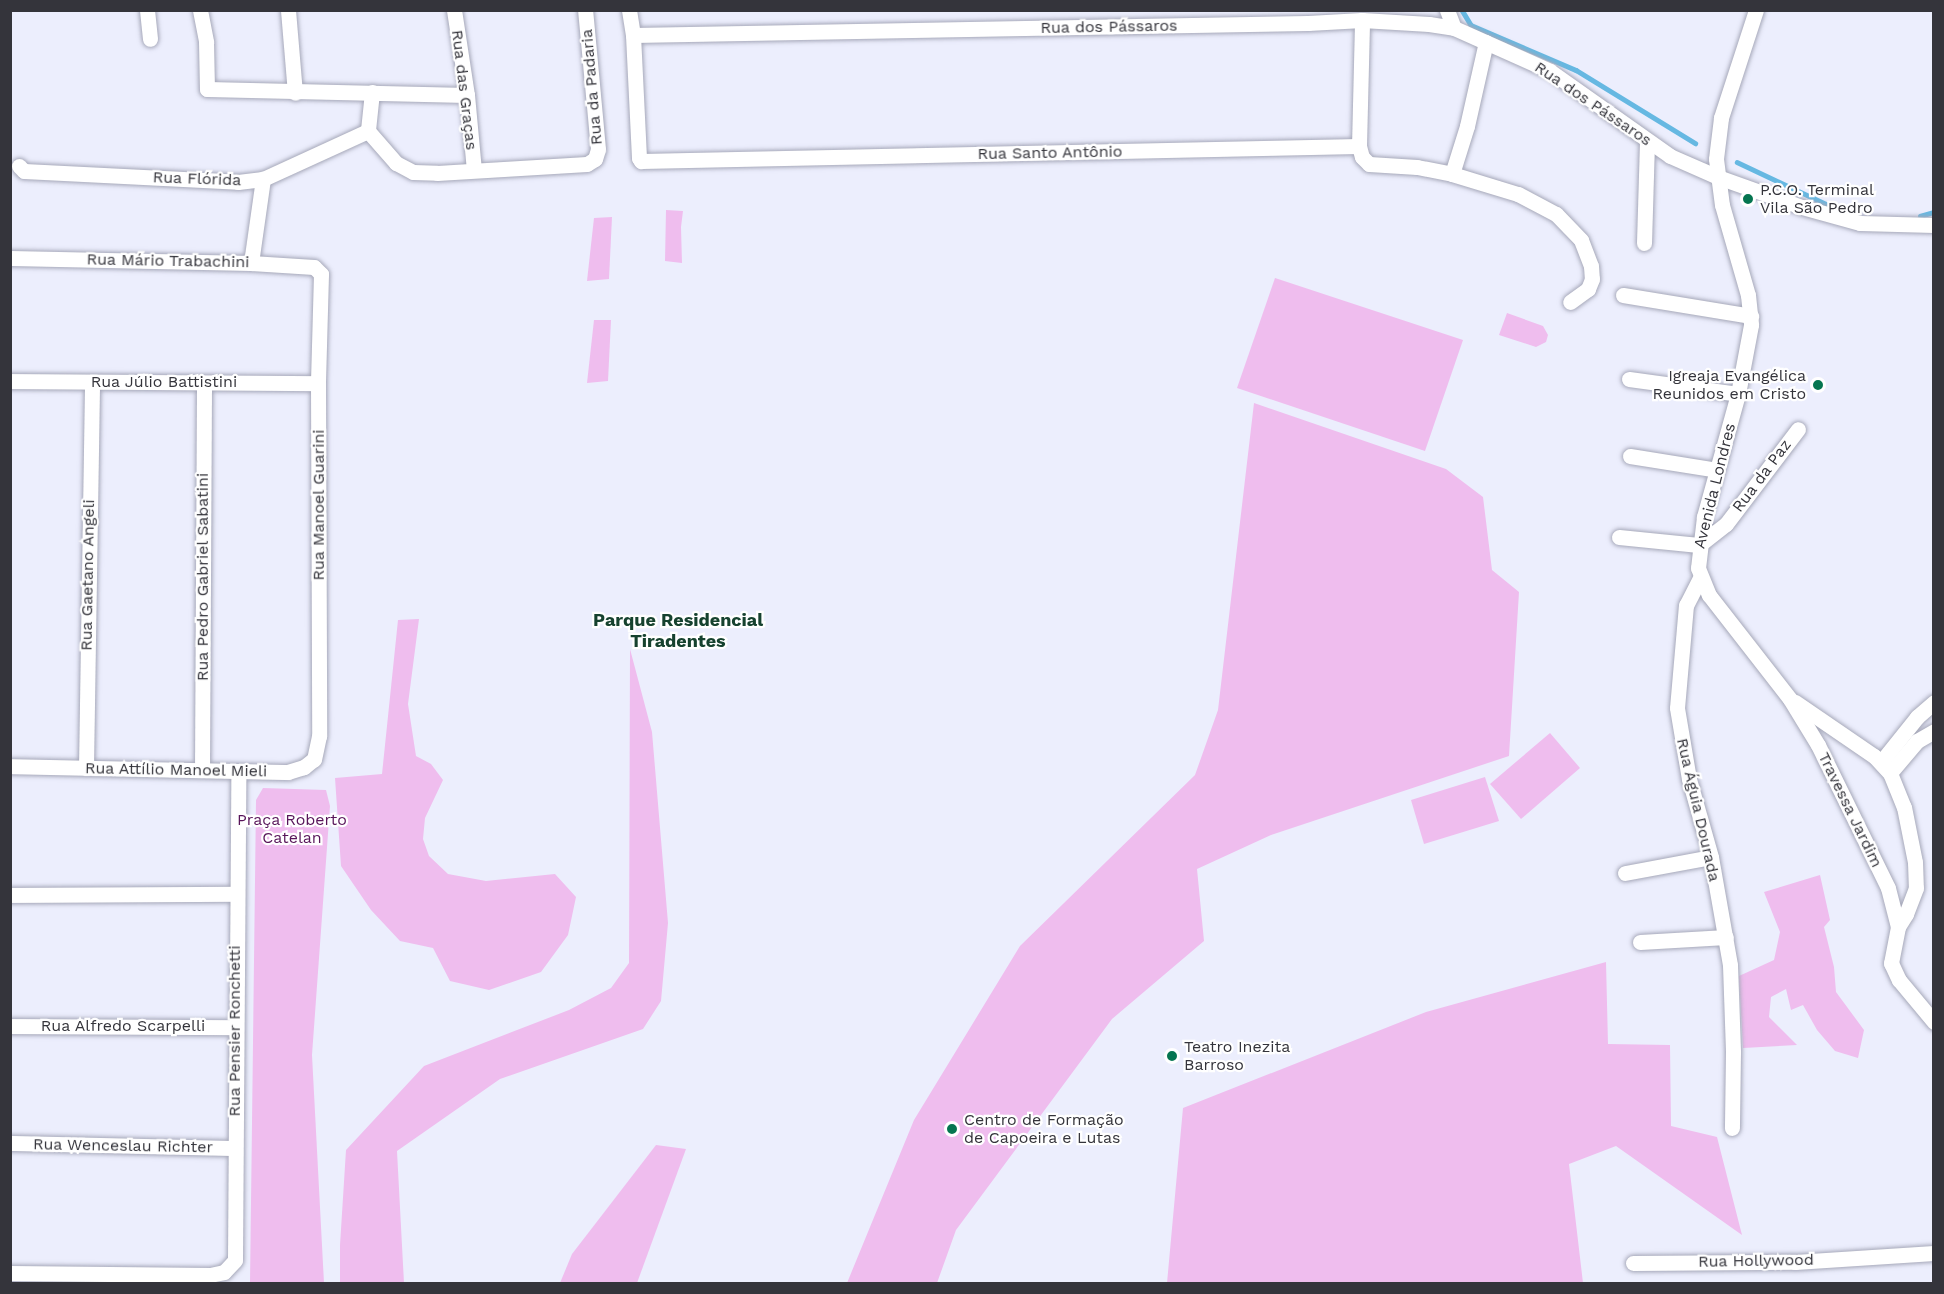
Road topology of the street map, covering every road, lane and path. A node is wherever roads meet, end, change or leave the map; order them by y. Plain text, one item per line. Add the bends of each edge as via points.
1 (147, 10) edge
2 (200, 10) edge
3 (288, 10) edge
4 (454, 10) edge
5 (585, 10) edge
6 (629, 10) edge
7 (1447, 10) edge
8 (1756, 10) edge
9 (1210, 18) edge
10 (1362, 20) junction
11 (1454, 28) junction
12 (633, 35) junction
13 (150, 39) dead end
14 (1486, 42) junction
15 (372, 92) junction
16 (295, 93) junction
17 (467, 95) junction
18 (368, 131) junction
19 (1647, 141) junction
20 (1359, 146) junction
21 (19, 166) dead end
22 (474, 170) junction
23 (1452, 174) junction
24 (1718, 177) junction
25 (263, 178) junction
26 (1934, 225) edge
27 (1644, 243) dead end
28 (10, 258) edge
29 (251, 263) junction
30 (321, 274) joint
31 (1623, 295) dead end
32 (1570, 302) dead end
33 (1751, 316) junction
34 (1629, 379) dead end
35 (10, 381) edge
36 (92, 382) junction
37 (204, 383) junction
38 (318, 383) junction
39 (1738, 394) junction
40 (1798, 429) dead end
41 (1630, 456) dead end
42 (1717, 470) junction
43 (1618, 537) dead end
44 (1699, 545) junction
45 (1700, 578) junction
46 (1790, 699) junction
47 (1934, 702) edge
48 (1934, 730) edge
49 (1839, 732) junction
50 (319, 736) joint
51 (1818, 746) junction
52 (10, 766) edge
53 (86, 768) junction
54 (1886, 768) junction
55 (202, 770) junction
56 (238, 771) junction
57 (1711, 857) junction
58 (1625, 873) dead end
59 (236, 894) junction
60 (10, 895) edge
61 (1892, 901) junction
62 (1910, 904) junction
63 (1898, 927) junction
64 (1726, 937) junction
65 (1640, 942) dead end
66 (1934, 1022) edge
67 (10, 1026) edge
68 (235, 1027) junction
69 (1731, 1128) dead end
70 (10, 1143) edge
71 (235, 1148) junction
72 (1934, 1253) edge
73 (1633, 1263) dead end
74 (10, 1273) edge

1 - 13 street
2 - 16 street via 206,42 207,89
3 - 16 street
4 - 17 street, Rua das Graças
5 - 22 street, Rua da Padaria via 598,149 593,161 581,165
6 - 12 street
7 - 11 street
8 - 24 street, Avenida Londres via 1721,118
9 - 10 street, Rua dos Pássaros
9 - 12 street, Rua dos Pássaros
10 - 11 street, Rua dos Pássaros
10 - 20 street
11 - 14 street, Rua dos Pássaros
12 - 20 street, Rua Santo Antônio via 639,158 643,162
14 - 19 street, Rua dos Pássaros via 1550,71
14 - 23 street
15 - 16 street
15 - 17 street
15 - 18 street
17 - 22 street, Rua das Graças
18 - 22 street via 402,168 421,173
18 - 25 street, Rua Flórida
19 - 24 street, Rua dos Pássaros
19 - 27 street
20 - 23 street via 1364,160 1373,165
21 - 25 street, Rua Flórida via 24,171 238,182
23 - 32 street via 1526,197 1569,225 1587,252 1592,275 1586,292
24 - 26 street, Rua dos Pássaros via 1860,223
24 - 33 street, Avenida Londres
25 - 29 street
28 - 29 street, Rua Mário Trabachini
29 - 30 street, Rua Mário Trabachini via 314,267
30 - 38 street, Rua Manoel Guarini
31 - 33 street
33 - 39 street, Avenida Londres
34 - 39 street
35 - 36 street, Rua Júlio Battistini
36 - 37 street, Rua Júlio Battistini
36 - 53 street, Rua Gaetano Angeli
37 - 38 street, Rua Júlio Battistini
37 - 55 street, Rua Pedro Gabriel Sabatini
38 - 50 street, Rua Manoel Guarini
39 - 42 street, Avenida Londres
40 - 44 street, Rua da Paz via 1726,524
41 - 42 street
42 - 44 street, Avenida Londres
43 - 44 street
44 - 45 street, Avenida Londres
45 - 46 street
45 - 57 street, Rua Águia Dourada via 1686,606 1677,708 1689,779
46 - 49 street
46 - 51 street, Travessa Jardim
47 - 54 street via 1917,717
48 - 54 street
49 - 51 street via 1830,733
49 - 54 street
50 - 56 street, Rua Attílio Manoel Mieli via 314,759 304,767 288,772
51 - 61 street, Travessa Jardim
52 - 53 street, Rua Attílio Manoel Mieli
53 - 55 street, Rua Attílio Manoel Mieli
54 - 62 street via 1904,807 1915,862 1916,888
55 - 56 street, Rua Attílio Manoel Mieli
56 - 59 street, Rua Pensier Ronchetti
57 - 58 street
57 - 64 street, Rua Águia Dourada
59 - 60 street
59 - 68 street, Rua Pensier Ronchetti
61 - 62 street via 1901,907
61 - 63 street, Travessa Jardim
62 - 63 street
63 - 66 street via 1892,948 1893,970
64 - 65 street
64 - 69 street, Rua Águia Dourada via 1732,1010
67 - 68 street, Rua Alfredo Scarpelli
68 - 71 street, Rua Pensier Ronchetti
70 - 71 street, Rua Wenceslau Richter
71 - 74 street, Rua Pensier Ronchetti via 235,1260 224,1272
72 - 73 street, Rua Hollywood via 1795,1262

